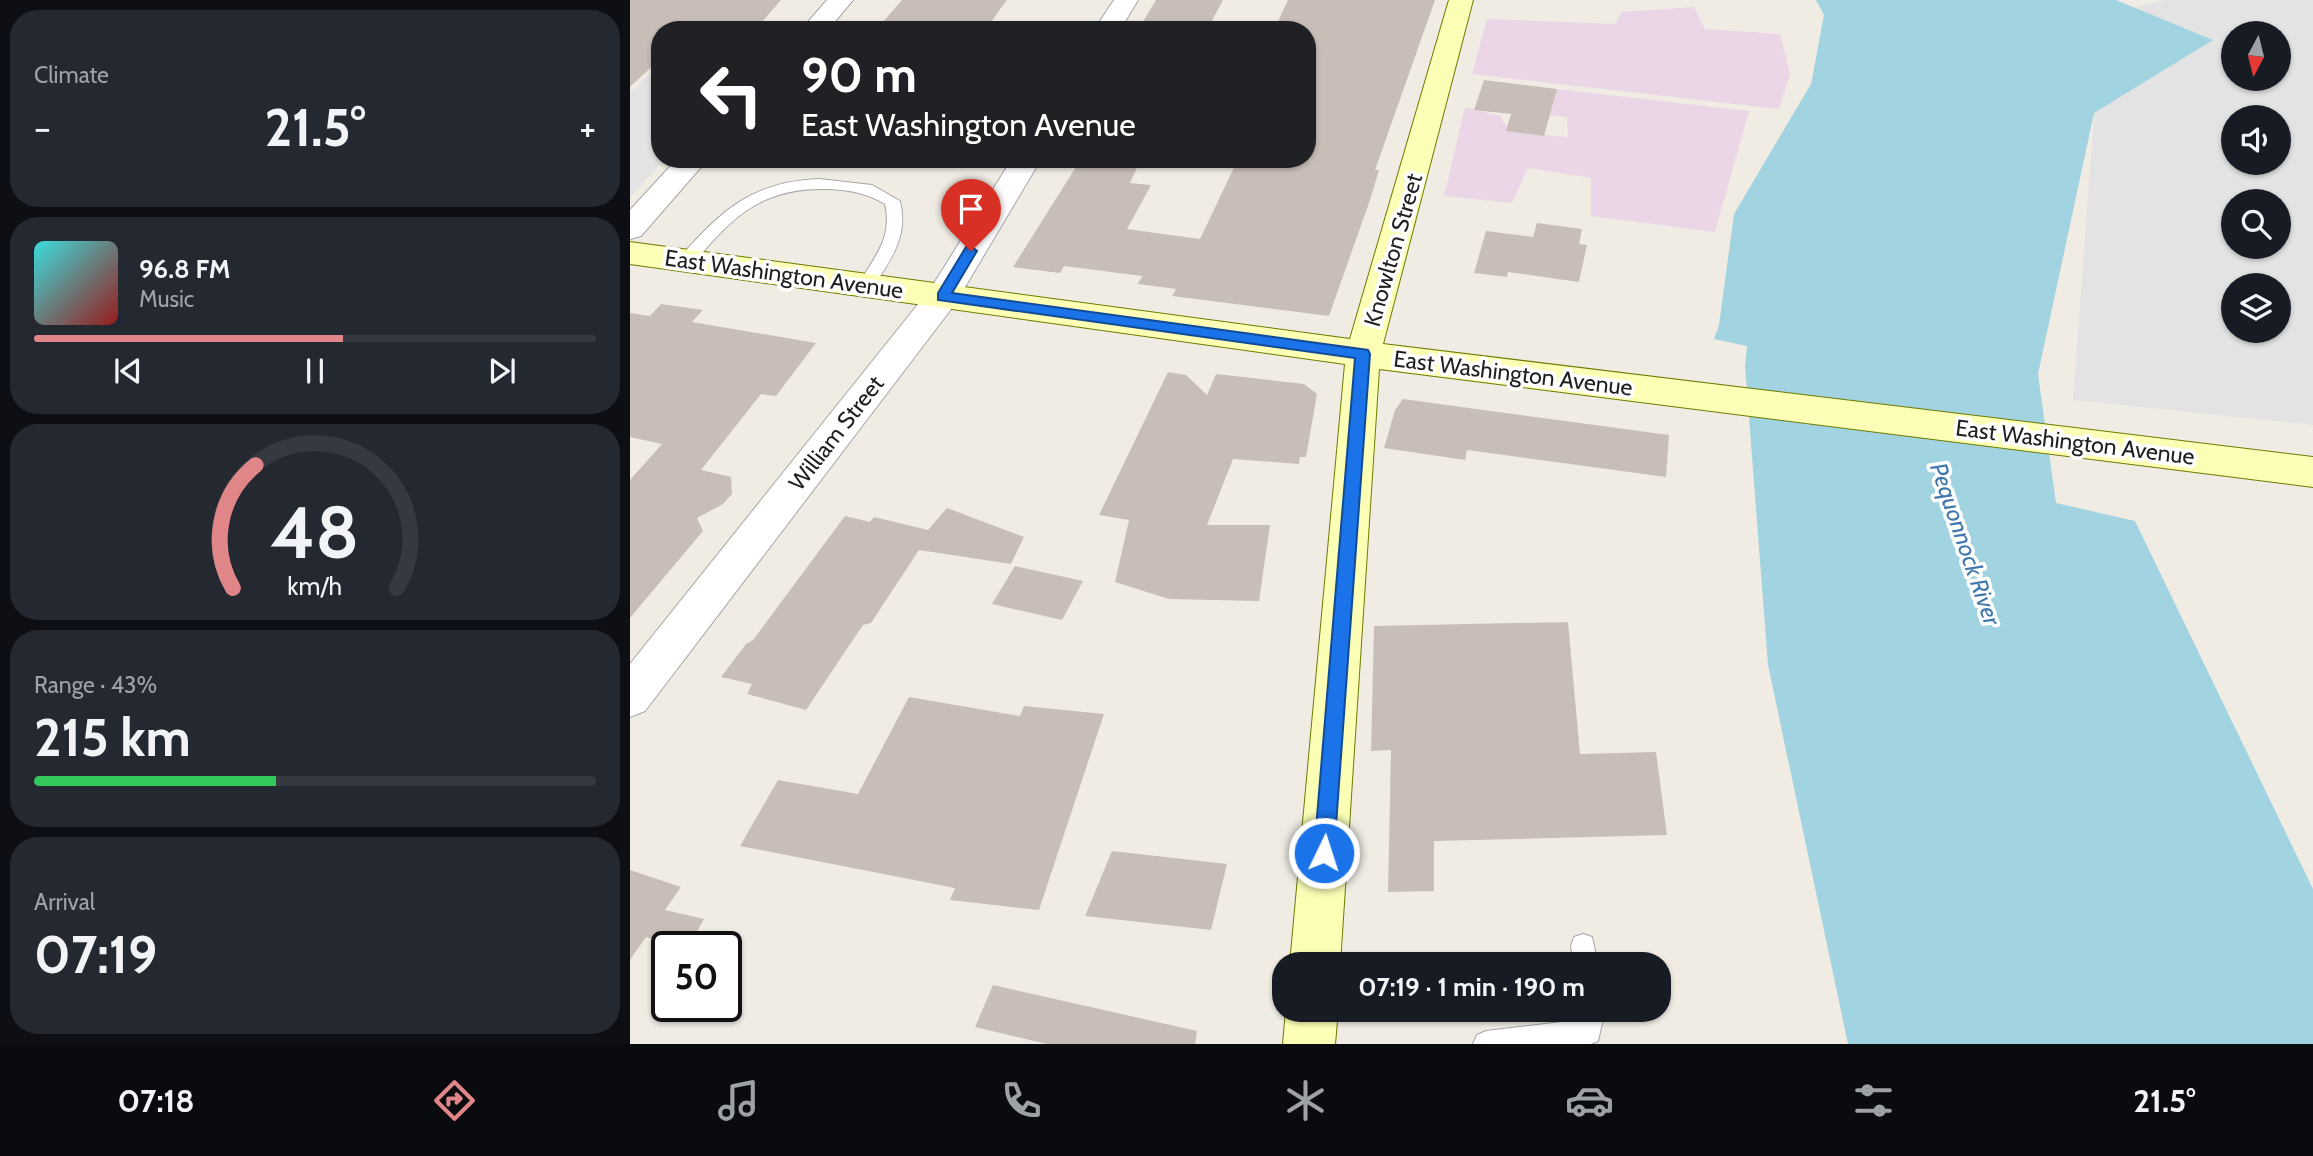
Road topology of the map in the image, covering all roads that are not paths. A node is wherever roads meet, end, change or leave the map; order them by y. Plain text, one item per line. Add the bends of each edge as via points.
1 (841, 0) edge
2 (1126, 0) edge
3 (1461, 0) edge
4 (822, 21) edge
5 (1113, 21) edge
6 (686, 168) edge
7 (1021, 168) edge
8 (630, 229) edge
9 (630, 253) edge
10 (687, 261) junction
11 (865, 285) junction
12 (943, 296) junction
13 (1363, 354) junction
14 (2313, 472) edge
15 (630, 697) edge
16 (1316, 952) edge
17 (1311, 1022) edge
18 (1591, 1022) edge
19 (1309, 1044) edge
20 (1486, 1044) edge

1 - 4 street
2 - 5 street
3 - 13 main road, Knowlton Street
6 - 8 street
7 - 12 street, William Street
9 - 10 main road, East Washington Avenue
10 - 11 main road, East Washington Avenue
10 - 11 lane via 723,220 750,199 780,188 829,184 865,188 892,201 898,220 889,250
11 - 12 main road, East Washington Avenue
12 - 13 main road, East Washington Avenue
12 - 15 street, William Street
13 - 14 main road, East Washington Avenue
13 - 16 main road, Knowlton Street
17 - 19 main road
18 - 20 lane via 1590,1032

